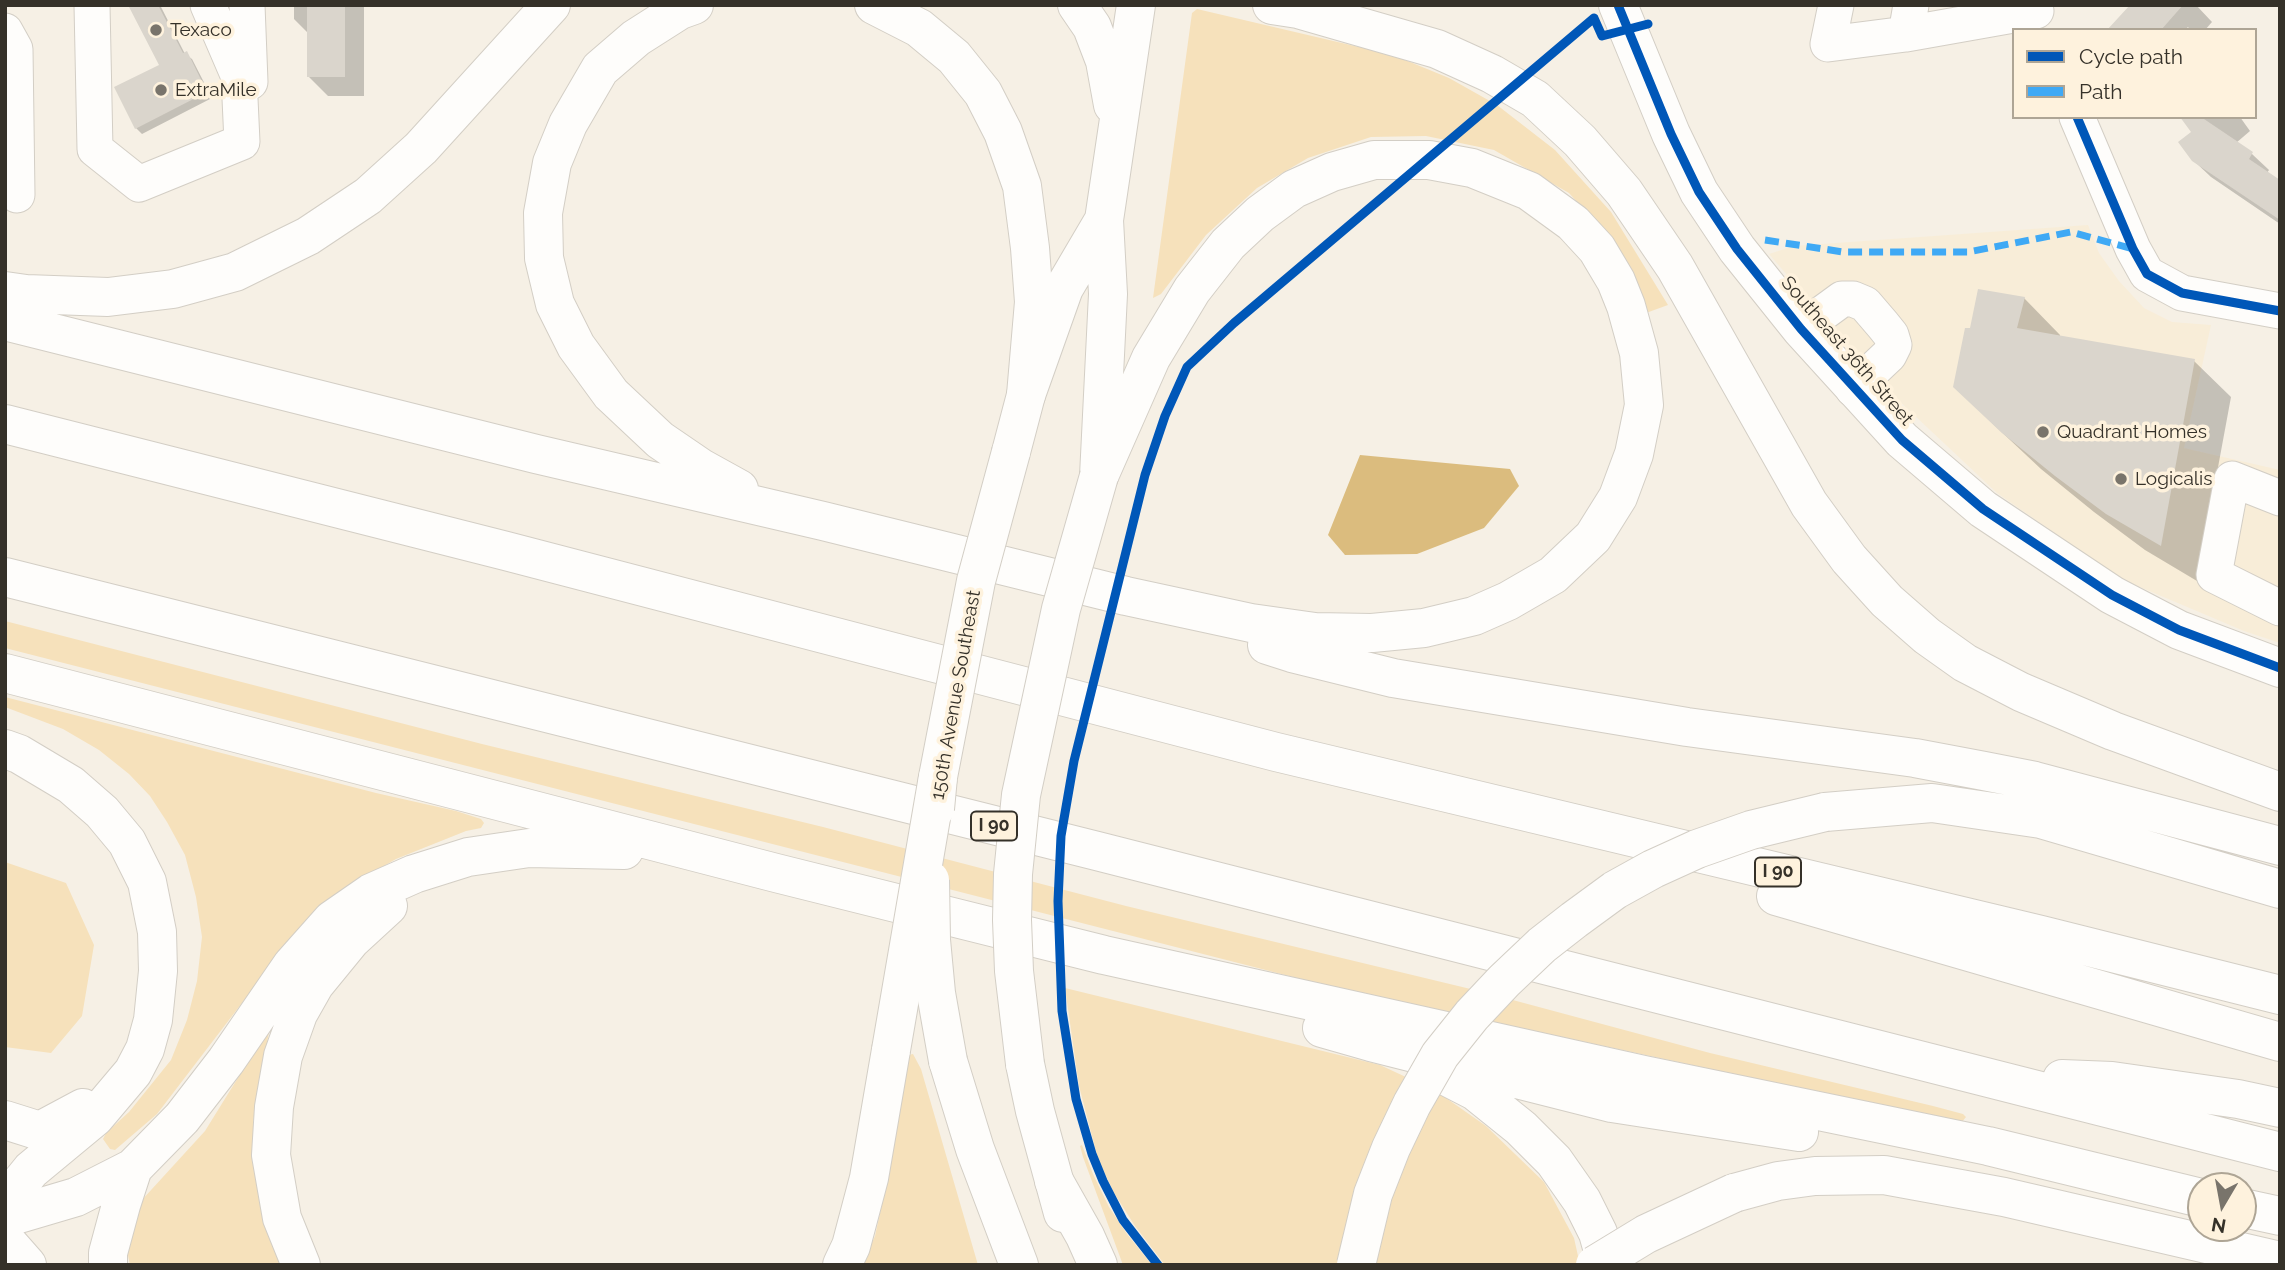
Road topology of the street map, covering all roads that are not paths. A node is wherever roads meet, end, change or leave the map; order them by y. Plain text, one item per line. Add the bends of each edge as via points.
1 (11, 5) edge
2 (92, 5) edge
3 (208, 5) edge
4 (247, 5) edge
5 (551, 5) edge
6 (694, 5) edge
7 (874, 5) edge
8 (1077, 5) edge
9 (1136, 5) edge
10 (1618, 5) edge
11 (1836, 5) edge
12 (1287, 7) edge
13 (5, 8) edge
14 (2039, 15) edge
15 (1908, 20) edge
16 (522, 23) edge
17 (5, 31) edge
18 (256, 98) dead end
19 (2078, 119) edge
20 (1117, 131) junction
21 (17, 195) dead end
22 (1104, 220) junction
23 (5, 291) edge
24 (2280, 311) edge
25 (5, 321) edge
26 (1801, 329) junction
27 (1853, 389) junction
28 (1026, 395) junction
29 (5, 424) edge
30 (1099, 476) junction
31 (2280, 498) edge
32 (823, 521) junction
33 (5, 577) edge
34 (1126, 596) junction
35 (2280, 608) edge
36 (2278, 662) edge
37 (5, 673) edge
38 (5, 749) edge
39 (1276, 752) junction
40 (938, 777) junction
41 (2280, 792) edge
42 (2280, 846) edge
43 (468, 857) junction
44 (1664, 864) junction
45 (776, 873) junction
46 (2280, 890) edge
47 (1104, 955) junction
48 (2280, 995) edge
49 (1371, 1042) junction
50 (2280, 1042) edge
51 (133, 1072) junction
52 (1983, 1076) junction
53 (2280, 1108) edge
54 (5, 1120) edge
55 (2280, 1152) edge
56 (133, 1168) junction
57 (1054, 1181) junction
58 (2187, 1196) edge
59 (2187, 1197) edge
60 (5, 1202) edge
61 (2257, 1211) edge
62 (2280, 1216) edge
63 (5, 1218) edge
64 (5, 1240) edge
65 (2280, 1261) edge
66 (27, 1265) edge
67 (108, 1265) edge
68 (301, 1265) edge
69 (842, 1265) edge
70 (1018, 1265) edge
71 (1079, 1265) edge
72 (1098, 1265) edge
73 (1356, 1265) edge
74 (1595, 1265) edge
75 (1607, 1265) edge

1 - 13 street
2 - 3 street via 95,149 139,184 242,142 239,77
4 - 18 street via 250,98
5 - 16 main road
6 - 32 main road via 636,38 600,69 568,124 552,163 543,213 544,258 555,304 576,346 611,394 660,440 743,491
7 - 28 main road via 919,28 954,57 984,93 1003,132 1022,186 1030,248 1034,302
8 - 20 main road via 1092,27 1105,61
9 - 20 main road, 150th Avenue Southeast
10 - 26 main road, Southeast 36th Street via 1699,192
11 - 15 street via 1828,44
12 - 41 main road via 1437,49 1492,74 1535,99 1580,141 1624,192 1675,267 1809,504 1849,559 1927,636 1965,663 2065,712
14 - 15 street
16 - 23 main road via 421,148 368,196 308,236 235,272 173,289 108,297
17 - 21 street via 15,49
19 - 24 street via 2147,274 2182,293
20 - 22 main road, 150th Avenue Southeast
22 - 28 main road, 150th Avenue Southeast via 1064,288
22 - 30 main road, 150th Avenue Southeast via 1108,294
25 - 32 main road
26 - 27 main road, Southeast 36th Street
26 - 27 street via 1842,299 1865,304 1884,325 1894,345
27 - 36 main road, Southeast 36th Street via 1902,440 1983,509 2058,561 2179,630
28 - 40 main road, 150th Avenue Southeast, bridge via 976,581
29 - 39 main road, I 90
30 - 34 main road via 1151,358 1192,290 1228,244 1294,189 1374,160 1429,160 1472,168 1529,191 1573,223 1597,248 1616,281 1639,353 1644,405 1634,454 1618,497 1593,537 1553,575 1474,616 1424,628 1315,632
30 - 57 main road, 150th Avenue Southeast, bridge via 1061,609 1021,795 1013,874 1014,971 1025,1064
31 - 35 street via 2232,479 2214,575
32 - 34 main road
33 - 52 main road, I 90
34 - 42 main road via 1292,653 1393,678 1984,771
37 - 45 main road
38 - 51 main road via 71,785 102,811 127,842 146,883 157,932 157,999 145,1049
39 - 44 main road
39 - 48 main road, I 90
40 - 69 main road, bridge via 869,1178
40 - 70 main road, 150th Avenue Southeast, bridge via 930,874 936,993 948,1061
43 - 45 main road via 529,848 621,850
43 - 56 main road via 371,893 332,920 292,965 182,1118
43 - 68 main road via 409,887 351,940 315,984 298,1014 274,1107 271,1155 282,1218
44 - 46 main road, bridge via 1751,830 1825,812 1932,803 2041,819
44 - 50 main road
44 - 73 main road, bridge via 1615,890 1542,944 1472,1015 1440,1055 1391,1148 1373,1194
45 - 47 main road
47 - 49 main road
47 - 58 main road via 1989,1146
49 - 59 main road via 1612,1103 1888,1144
49 - 75 main road via 1475,1091 1521,1128 1582,1201
51 - 54 main road via 40,1132
51 - 60 main road via 95,1117 31,1170
52 - 53 main road via 2112,1081
52 - 55 main road, I 90
56 - 63 main road via 76,1197
56 - 67 main road
57 - 71 main road, 150th Avenue Southeast
57 - 72 main road
61 - 62 main road
64 - 66 main road
65 - 74 main road, bridge via 2004,1196 1884,1175 1815,1176 1734,1193 1646,1234

